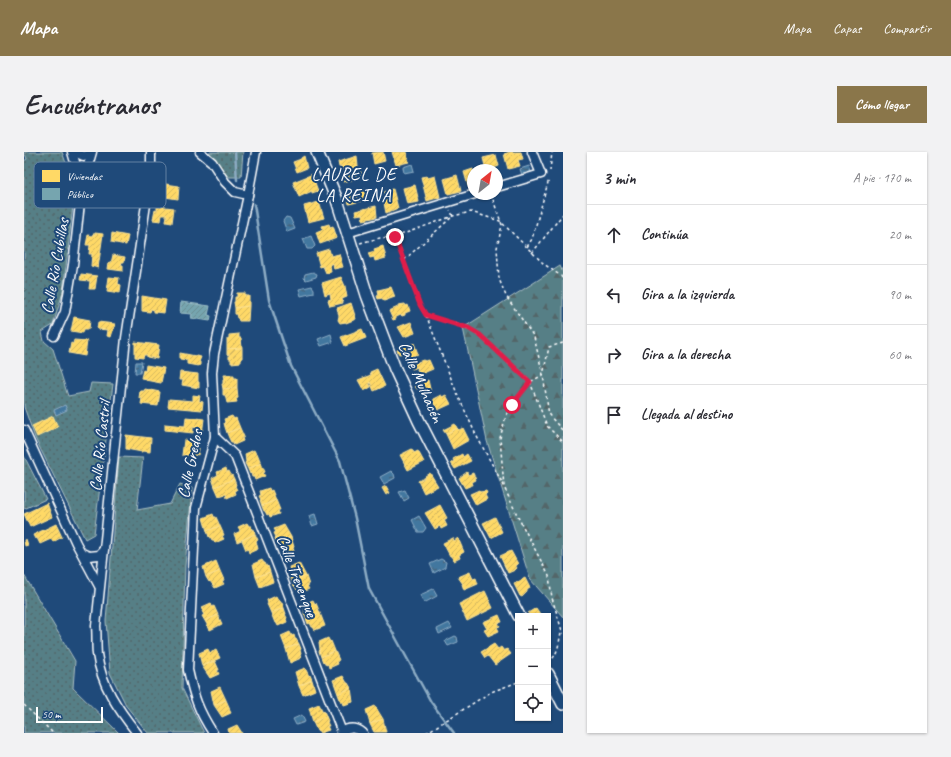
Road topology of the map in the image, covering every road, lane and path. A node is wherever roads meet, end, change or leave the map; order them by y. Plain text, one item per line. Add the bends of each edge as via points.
1 (73, 152) edge
2 (200, 152) edge
3 (256, 152) edge
4 (317, 152) edge
5 (532, 152) edge
6 (552, 152) edge
7 (91, 153) edge
8 (76, 162) edge
9 (503, 185) edge
10 (248, 195) junction
11 (467, 196) edge
12 (493, 200) edge
13 (79, 208) edge
14 (145, 208) edge
15 (563, 214) edge
16 (453, 216) junction
17 (500, 221) junction
18 (347, 233) junction
19 (395, 237) junction
20 (350, 245) junction
21 (527, 247) junction
22 (532, 253) junction
23 (404, 260) junction
24 (563, 280) edge
25 (426, 315) junction
26 (54, 336) dead end
27 (563, 343) edge
28 (543, 376) junction
29 (530, 382) junction
30 (24, 430) edge
31 (563, 431) edge
32 (215, 437) junction
33 (563, 442) edge
34 (504, 487) junction
35 (104, 549) junction
36 (82, 553) junction
37 (99, 587) junction
38 (517, 613) edge
39 (562, 633) edge
40 (551, 660) edge
41 (551, 680) edge
42 (515, 683) edge
43 (563, 704) edge
44 (24, 705) edge
45 (342, 732) edge
46 (53, 733) edge
47 (138, 733) edge
48 (213, 733) edge
49 (363, 733) edge
50 (426, 733) edge

1 - 7 street via 82,156
1 - 8 street, Calle Río Cubillas
2 - 10 street via 212,162 235,192
3 - 10 street, Calle Gredos
4 - 18 street, Calle Mulhacén via 337,200
5 - 9 street via 541,174
6 - 21 path via 549,179 532,239
10 - 32 street, Calle Gredos via 214,354 212,373
11 - 18 street
12 - 17 path
13 - 26 street, Calle Río Cubillas via 65,312
14 - 35 street, Calle Río Castril via 126,338
15 - 22 path
16 - 17 path via 471,212
16 - 19 path
16 - 23 path
17 - 21 path
17 - 28 path via 502,226 497,248 499,279 506,296 534,337
18 - 20 street, Calle Mulhacén
19 - 20 path
19 - 23 path
20 - 38 street, Calle Mulhacén via 366,295 395,369
21 - 22 path
22 - 24 path
23 - 25 path
25 - 29 path via 468,328 480,335
25 - 34 path via 476,436
27 - 28 path via 549,347
28 - 29 path
28 - 31 path via 549,415
29 - 33 path via 547,426
29 - 34 path via 506,416 500,438
30 - 36 street
32 - 45 street, Calle Trevenque via 235,456
32 - 48 street, Calle Gredos via 196,508 188,670 193,695 201,715
34 - 39 path via 549,576
35 - 36 street via 99,555 89,556
35 - 37 street, Calle Río Castril
36 - 37 street
37 - 47 street, Calle Río Castril via 96,626 97,654 102,678 125,718
39 - 40 path via 558,649
41 - 43 street
42 - 50 path via 491,692
44 - 46 path
45 - 49 street, Calle Trevenque via 352,728

